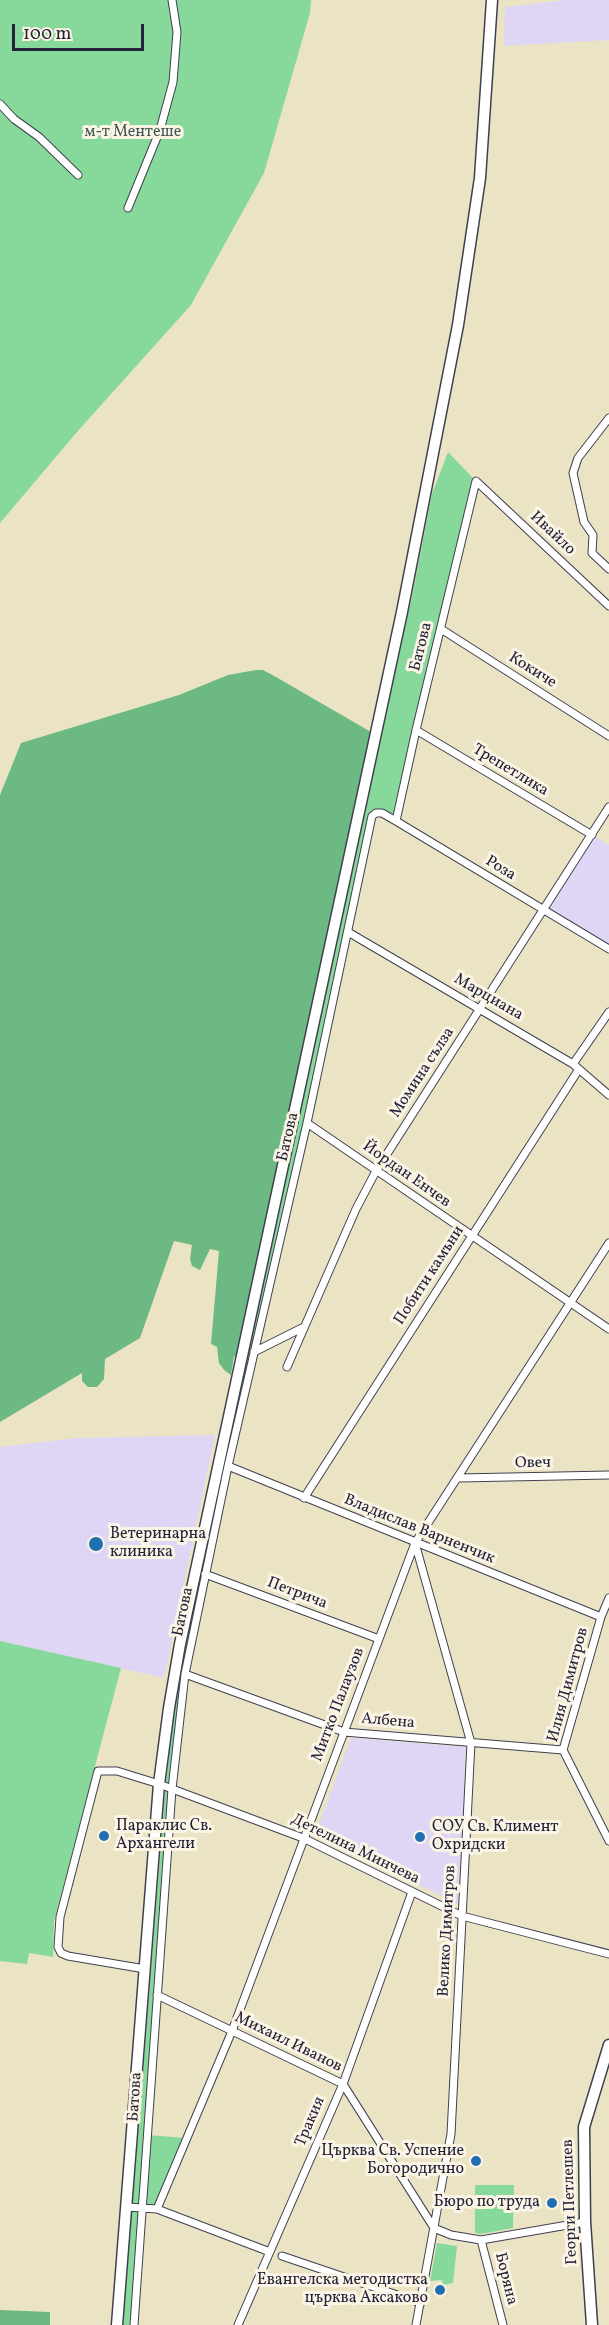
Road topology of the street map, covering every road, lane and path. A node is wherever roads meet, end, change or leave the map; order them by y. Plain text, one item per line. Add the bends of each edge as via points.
1 (172, 0) edge
2 (492, 0) edge
3 (0, 104) edge
4 (78, 175) dead end
5 (128, 208) dead end
6 (609, 418) edge
7 (476, 481) joint
8 (609, 569) edge
9 (609, 606) edge
10 (441, 629) junction
11 (416, 730) junction
12 (609, 736) edge
13 (609, 807) edge
14 (376, 813) joint
15 (396, 821) junction
16 (592, 835) junction
17 (543, 911) junction
18 (348, 932) junction
19 (609, 949) edge
20 (480, 1009) junction
21 (609, 1012) edge
22 (576, 1066) junction
23 (609, 1095) edge
24 (306, 1123) junction
25 (376, 1171) junction
26 (471, 1236) junction
27 (609, 1243) edge
28 (570, 1304) junction
29 (302, 1328) junction
30 (609, 1329) edge
31 (254, 1352) junction
32 (287, 1367) dead end
33 (228, 1466) junction
34 (609, 1475) edge
35 (459, 1478) junction
36 (304, 1498) junction
37 (415, 1544) junction
38 (205, 1574) junction
39 (609, 1599) edge
40 (601, 1617) junction
41 (379, 1639) junction
42 (185, 1674) junction
43 (344, 1732) junction
44 (471, 1743) junction
45 (563, 1750) junction
46 (159, 1784) junction
47 (172, 1788) junction
48 (303, 1838) junction
49 (609, 1841) edge
50 (412, 1892) junction
51 (462, 1916) junction
52 (609, 1954) edge
53 (145, 1969) junction
54 (157, 1995) junction
55 (232, 2031) junction
56 (609, 2045) edge
57 (343, 2084) junction
58 (127, 2207) junction
59 (141, 2208) junction
60 (157, 2209) junction
61 (585, 2222) junction
62 (434, 2228) junction
63 (481, 2240) junction
64 (270, 2252) junction
65 (282, 2256) dead end
66 (421, 2302) junction
67 (117, 2325) edge
68 (134, 2325) edge
69 (238, 2325) edge
70 (416, 2325) edge
71 (503, 2325) edge
72 (592, 2325) edge

1 - 5 street via 177,32 173,82 160,130
2 - 46 main road via 480,178 458,324 400,624 180,1644
3 - 4 street
6 - 8 street via 574,468 584,522 593,535 592,553
7 - 9 street, Ивайло
7 - 10 street, Батова
10 - 11 street, Батова
10 - 12 street, Кокиче
11 - 15 street, Батова
11 - 16 street, Трепетлика
13 - 16 street, Момина сълза
14 - 15 street, Роза
14 - 18 street, Батова via 372,816
15 - 17 street, Роза
16 - 17 street, Момина сълза
17 - 19 street, Роза
17 - 20 street, Момина сълза
18 - 20 street, Марциана
18 - 24 street, Батова
20 - 22 street, Марциана
20 - 25 street, Момина сълза
21 - 22 street, Побити камъни
22 - 23 street, Марциана
22 - 26 street, Побити камъни
24 - 25 street, Йордан Енчев
24 - 31 street, Батова
25 - 26 street, Йордан Енчев
25 - 29 street, Момина сълза
26 - 28 street, Йордан Енчев
26 - 36 street, Побити камъни
27 - 28 street, Митко Палаузов
28 - 30 street, Йордан Енчев
28 - 35 street, Митко Палаузов
29 - 31 street
29 - 32 street, Момина сълза
31 - 33 street, Батова
33 - 36 street, Владислав Варненчик
33 - 38 street, Батова
34 - 35 street, Овеч
35 - 37 street, Митко Палаузов
36 - 37 street, Владислав Варненчик
37 - 40 street, Владислав Варненчик
37 - 41 street, Митко Палаузов
37 - 44 street, Велико Димитров
38 - 41 street, Петрича
38 - 42 street, Батова
39 - 40 street, Илия Димитров
40 - 45 street, Илия Димитров
41 - 43 street, Митко Палаузов
42 - 43 street, Албена
42 - 47 street, Батова
43 - 44 street, Албена
43 - 48 street, Митко Палаузов
44 - 45 street, Албена
44 - 51 street, Велико Димитров
45 - 49 street, Илия Димитров
46 - 47 street, Детелина Минчева
46 - 53 main road
46 - 53 street, Детелина Минчева via 98,1771 57,1937 60,1953 68,1956
47 - 48 street, Детелина Минчева
47 - 54 street, Батова
48 - 50 street, Детелина Минчева
48 - 55 street, Митко Палаузов
50 - 51 street, Детелина Минчева
50 - 57 street, Тракия
51 - 52 street, Детелина Минчева
51 - 62 street, Велико Димитров via 451,2134
53 - 58 main road
54 - 55 street, Михаил Иванов
54 - 59 street, Батова
55 - 57 street, Михаил Иванов
55 - 60 street, Митко Палаузов
56 - 61 main road, Георги Петлешев via 584,2127
57 - 62 street, Михаил Иванов
57 - 64 street, Тракия
58 - 59 street
58 - 67 main road
59 - 60 street
59 - 68 street, Батова
60 - 64 street
61 - 63 street
61 - 72 main road, Георги Петлешев
62 - 63 street
62 - 66 street, Велико Димитров
63 - 71 street, Боряна
64 - 69 street, Тракия
65 - 66 street
66 - 70 street, Велико Димитров

